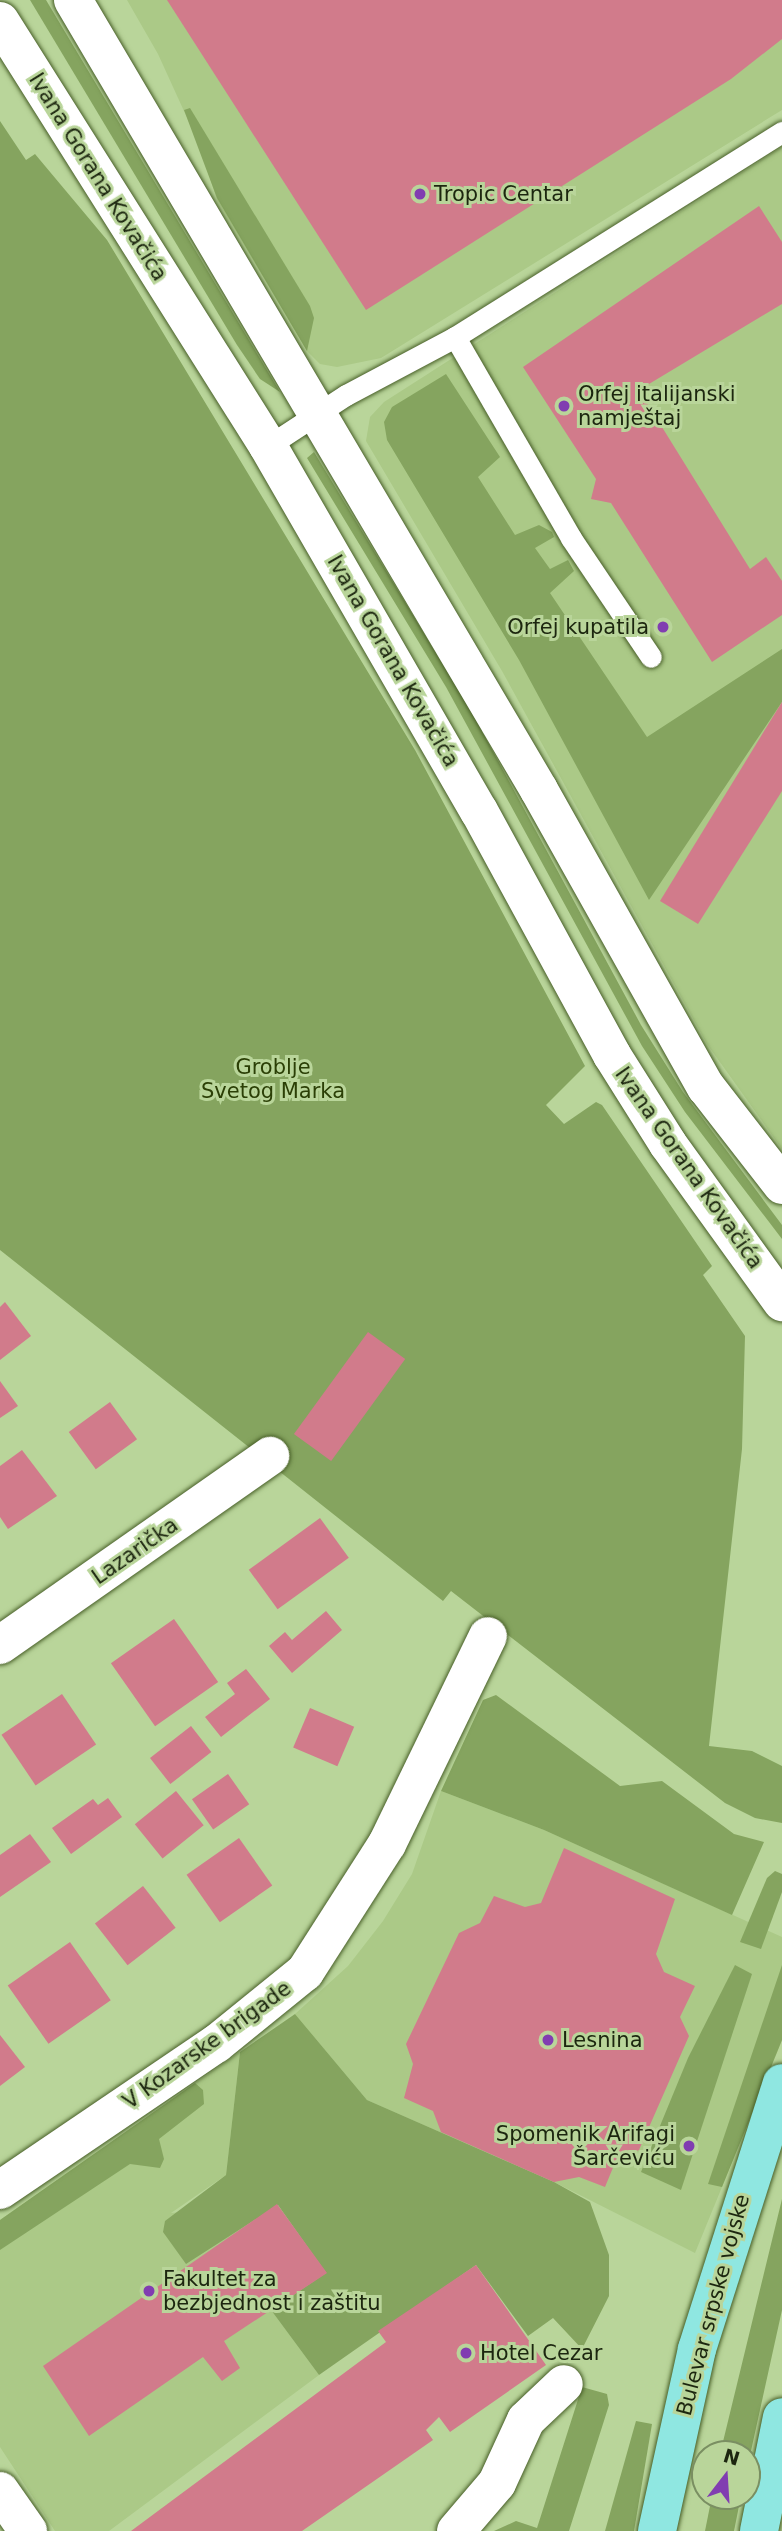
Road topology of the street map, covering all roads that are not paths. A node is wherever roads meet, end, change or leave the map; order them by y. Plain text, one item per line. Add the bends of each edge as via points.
1 (73, 0) edge
2 (0, 21) edge
3 (782, 132) edge
4 (455, 337) junction
5 (314, 415) junction
6 (268, 446) junction
7 (650, 657) dead end
8 (782, 1185) edge
9 (782, 1302) edge
10 (270, 1456) dead end
11 (488, 1636) dead end
12 (0, 1645) edge
13 (782, 2083) edge
14 (0, 2190) edge
15 (564, 2384) dead end
16 (782, 2417) edge
17 (0, 2491) edge
18 (28, 2531) edge
19 (456, 2531) edge
20 (657, 2531) edge
21 (759, 2531) edge

1 - 5 main road
2 - 6 main road, Ivana Gorana Kovačića
3 - 4 lane
4 - 5 lane
4 - 7 lane via 571,538
5 - 6 lane
5 - 8 main road via 539,790 706,1087
6 - 9 main road, Ivana Gorana Kovačića via 479,811 612,1055 668,1144
10 - 12 main road, Lazarička
11 - 14 main road, V Kozarske brigade via 387,1844 305,1972 216,2044
13 - 20 main road, Bulevar srpske vojske via 696,2349
15 - 19 main road via 526,2420 497,2483
16 - 21 main road
17 - 18 main road

